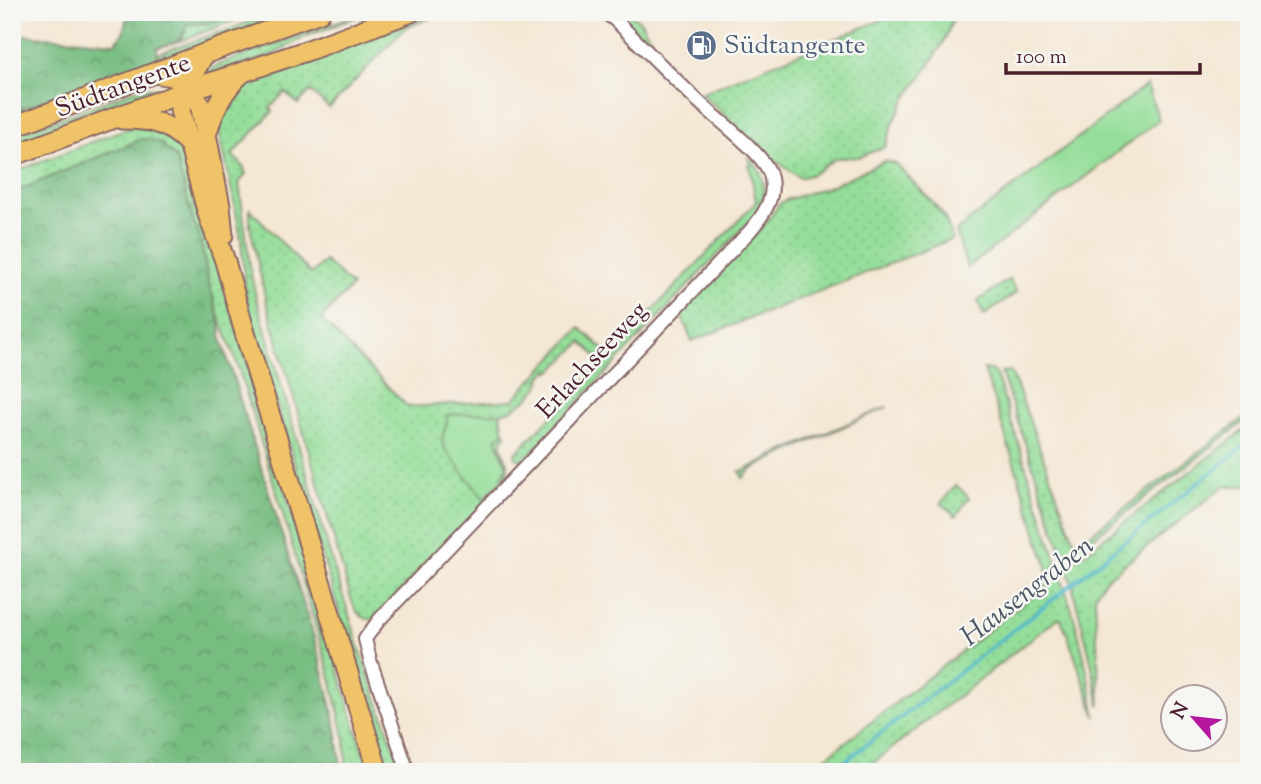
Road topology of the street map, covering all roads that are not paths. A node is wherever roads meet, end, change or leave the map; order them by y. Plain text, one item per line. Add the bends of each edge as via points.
1 (320, 12) edge
2 (411, 12) edge
3 (604, 12) edge
4 (204, 54) junction
5 (242, 73) junction
6 (155, 74) junction
7 (186, 89) junction
8 (111, 119) junction
9 (12, 127) edge
10 (206, 133) junction
11 (188, 143) junction
12 (12, 156) edge
13 (225, 261) junction
14 (378, 772) edge
15 (408, 772) edge

1 - 4 main road, Südtangente
2 - 5 main road, Südtangente
3 - 15 street, Erlachseeweg via 762,159 770,175 770,198 749,232 365,639
4 - 6 main road, Südtangente
4 - 7 main road
5 - 7 main road, Südtangente
5 - 10 main road via 221,98
6 - 7 main road via 173,76
6 - 9 main road, Südtangente
7 - 8 main road, Südtangente
7 - 10 main road via 198,100
7 - 11 main road via 180,110
8 - 11 main road via 156,122
8 - 12 main road, Südtangente
10 - 13 main road
11 - 13 main road
13 - 14 main road

